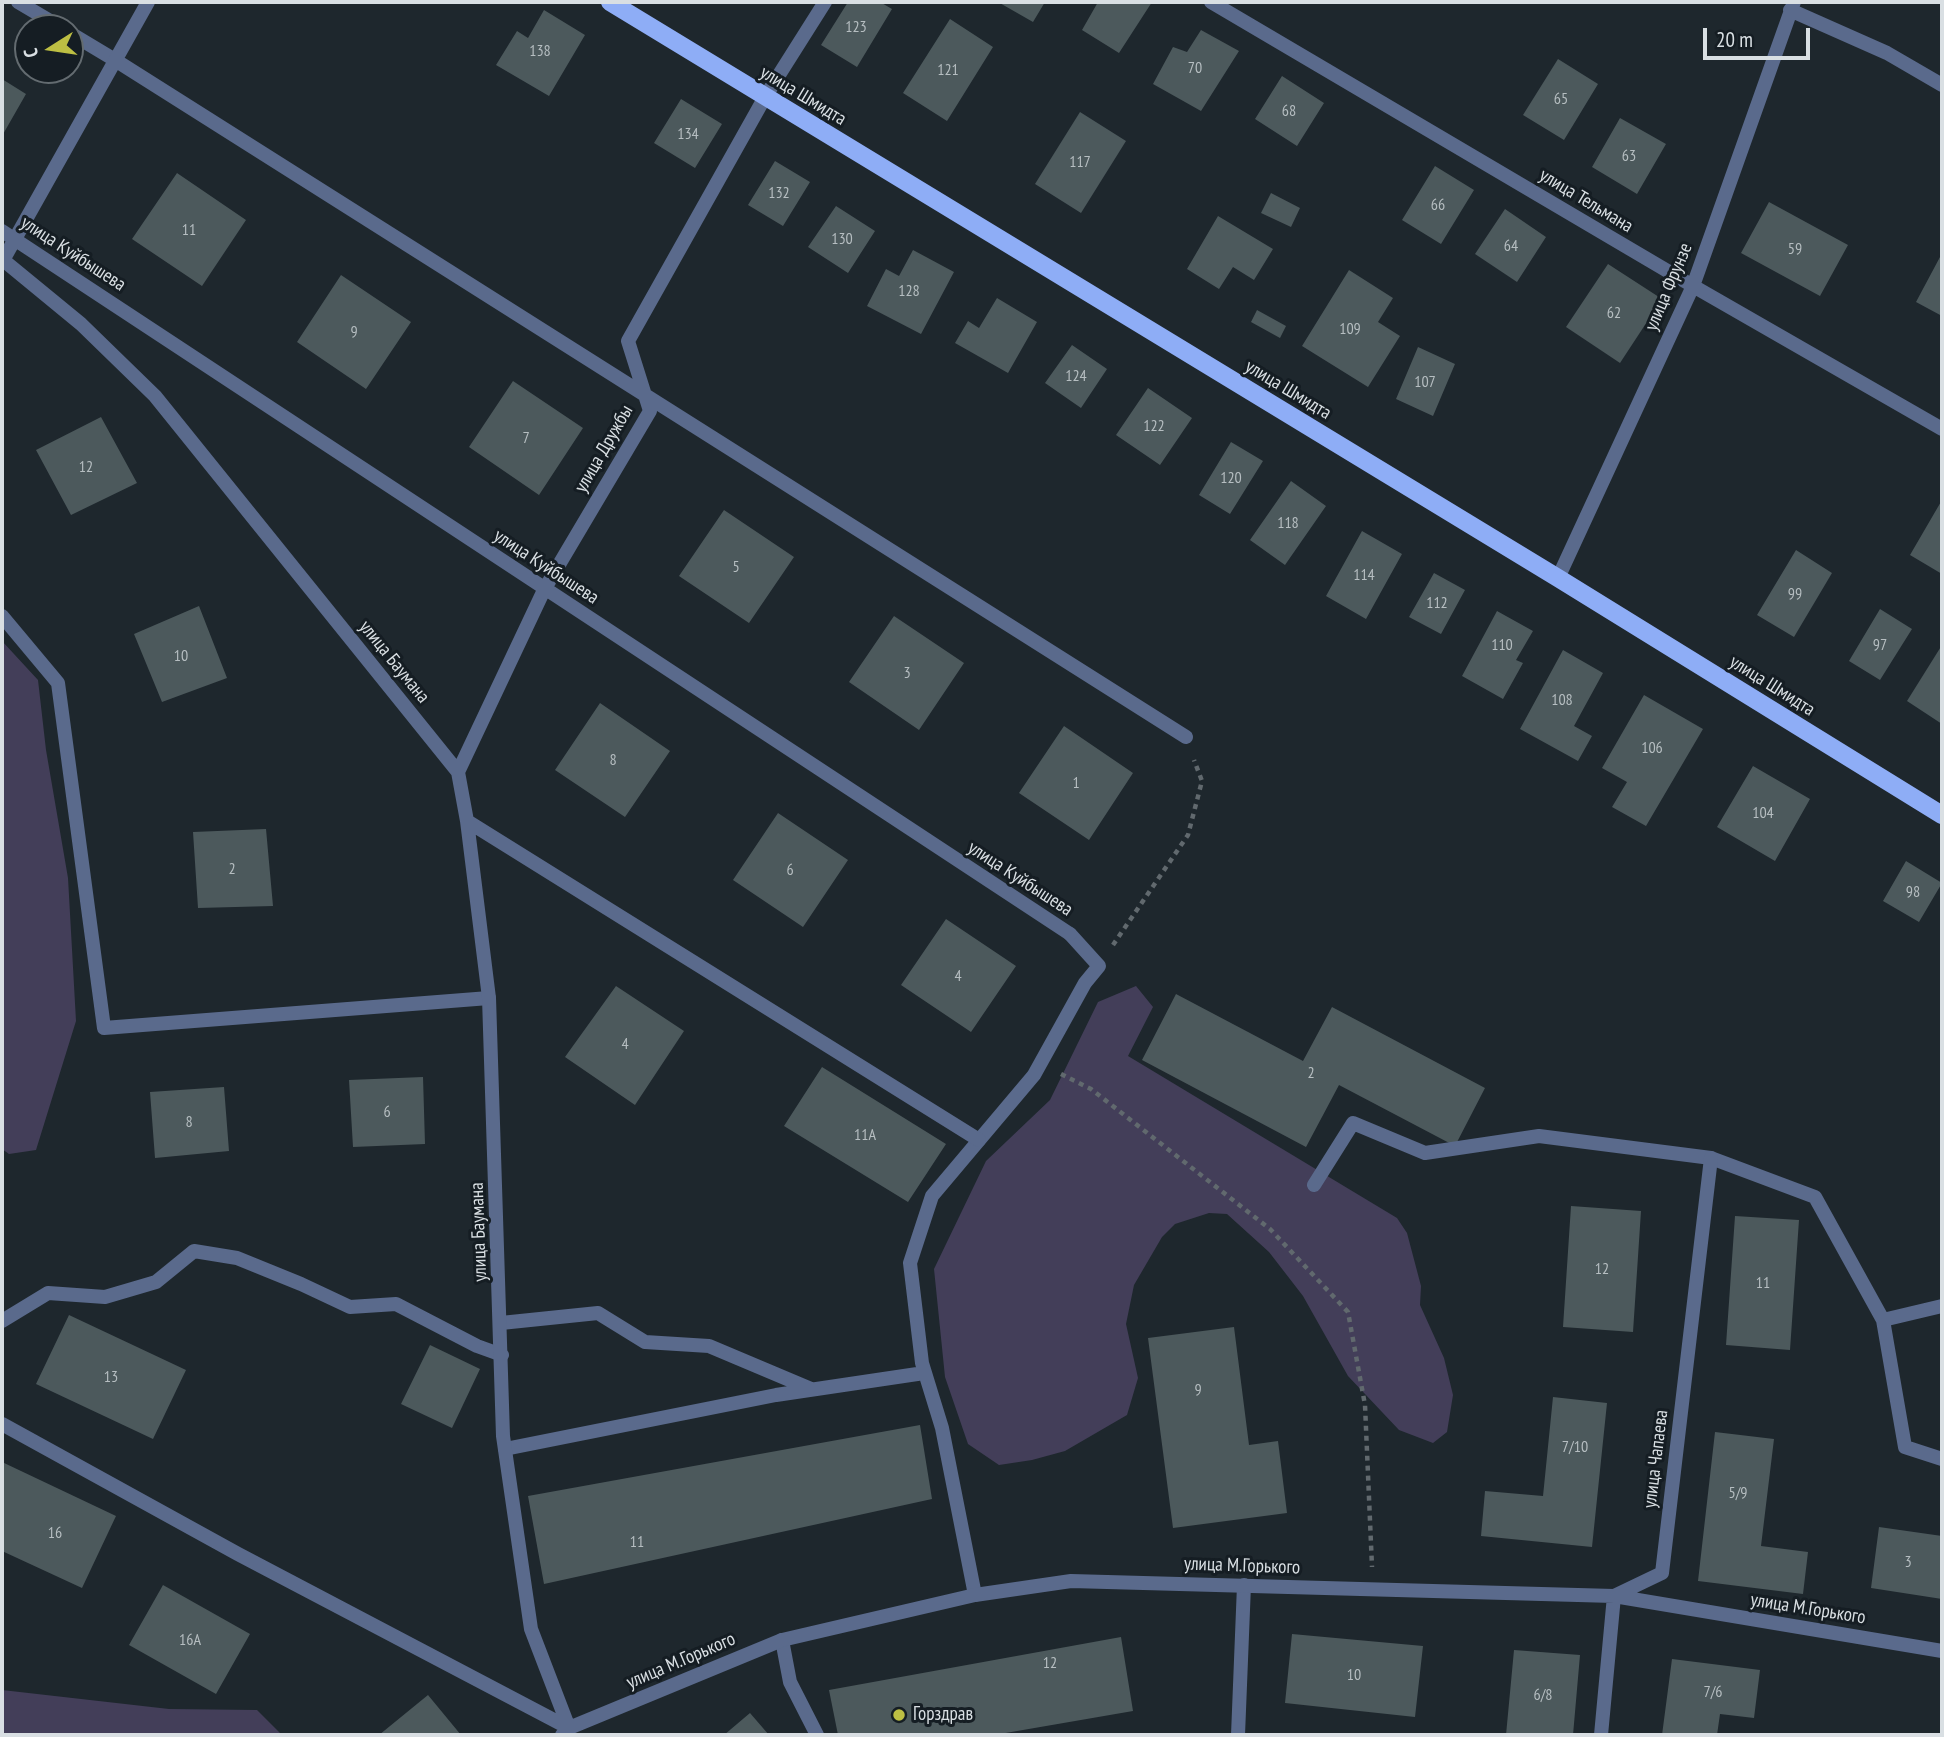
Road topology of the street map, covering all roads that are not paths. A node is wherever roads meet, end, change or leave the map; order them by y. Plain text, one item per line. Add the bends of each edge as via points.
1 (19, 2) edge
2 (148, 2) edge
3 (610, 2) edge
4 (825, 2) edge
5 (1211, 2) edge
6 (1792, 6) edge
7 (39, 14) edge
8 (84, 41) edge
9 (115, 60) junction
10 (1942, 85) edge
11 (765, 97) junction
12 (8, 234) edge
13 (2, 261) edge
14 (1693, 286) junction
15 (644, 395) junction
16 (1942, 429) edge
17 (1558, 578) junction
18 (544, 590) junction
19 (2, 616) edge
20 (1186, 737) road end
21 (458, 772) junction
22 (1942, 816) edge
23 (467, 821) junction
24 (489, 998) junction
25 (979, 1140) junction
26 (1711, 1158) junction
27 (1314, 1185) dead end
28 (1942, 1307) edge
29 (1883, 1320) junction
30 (2, 1321) edge
31 (501, 1323) junction
32 (502, 1354) junction
33 (924, 1373) junction
34 (813, 1390) junction
35 (2, 1424) edge
36 (505, 1449) junction
37 (1942, 1459) edge
38 (1244, 1585) junction
39 (975, 1595) junction
40 (1614, 1596) junction
41 (782, 1640) junction
42 (1942, 1651) edge
43 (565, 1732) edge
44 (817, 1735) edge
45 (1238, 1735) edge
46 (1601, 1735) edge

1 - 7 street
2 - 9 street
3 - 11 main road, улица Шмидта
4 - 11 street, улица Дружбы
5 - 14 street, улица Тельмана
6 - 10 street
6 - 14 street, улица Фрунзе
8 - 9 street
9 - 12 street
9 - 15 street
11 - 15 street, улица Дружбы via 628,341
11 - 17 main road, улица Шмидта
12 - 13 street
12 - 18 street, улица Куйбышева
13 - 21 street, улица Баумана via 81,324 155,396
14 - 16 street, улица Тельмана
14 - 17 street, улица Фрунзе
15 - 18 street, улица Дружбы via 650,411
15 - 20 street
17 - 22 main road, улица Шмидта
18 - 21 street, улица Дружбы
18 - 25 street, улица Куйбышева via 1069,934 1099,966 1034,1074
19 - 24 street via 58,683 104,1028
21 - 23 street, улица Баумана
23 - 24 street, улица Баумана
23 - 25 street
24 - 31 street, улица Баумана
25 - 33 street via 932,1196 910,1263
26 - 27 street via 1539,1136 1425,1153 1353,1123
26 - 29 street via 1815,1197
26 - 40 street, улица Чапаева via 1662,1573
28 - 29 street
29 - 37 street via 1905,1447
30 - 32 street via 48,1293 105,1297 156,1282 194,1251 237,1258 350,1307 396,1304
31 - 32 street, улица Баумана
31 - 34 street via 598,1313 645,1342 709,1346
32 - 36 street, улица Баумана
33 - 34 street
33 - 39 street via 942,1428
34 - 36 street
35 - 43 street
36 - 43 street, улица Баумана via 531,1629
38 - 39 street, улица М.Горького via 1071,1580
38 - 40 street, улица М.Горького
38 - 45 street
39 - 41 street, улица М.Горького
40 - 42 street, улица М.Горького
40 - 46 street
41 - 43 street, улица М.Горького
41 - 44 street via 790,1682

